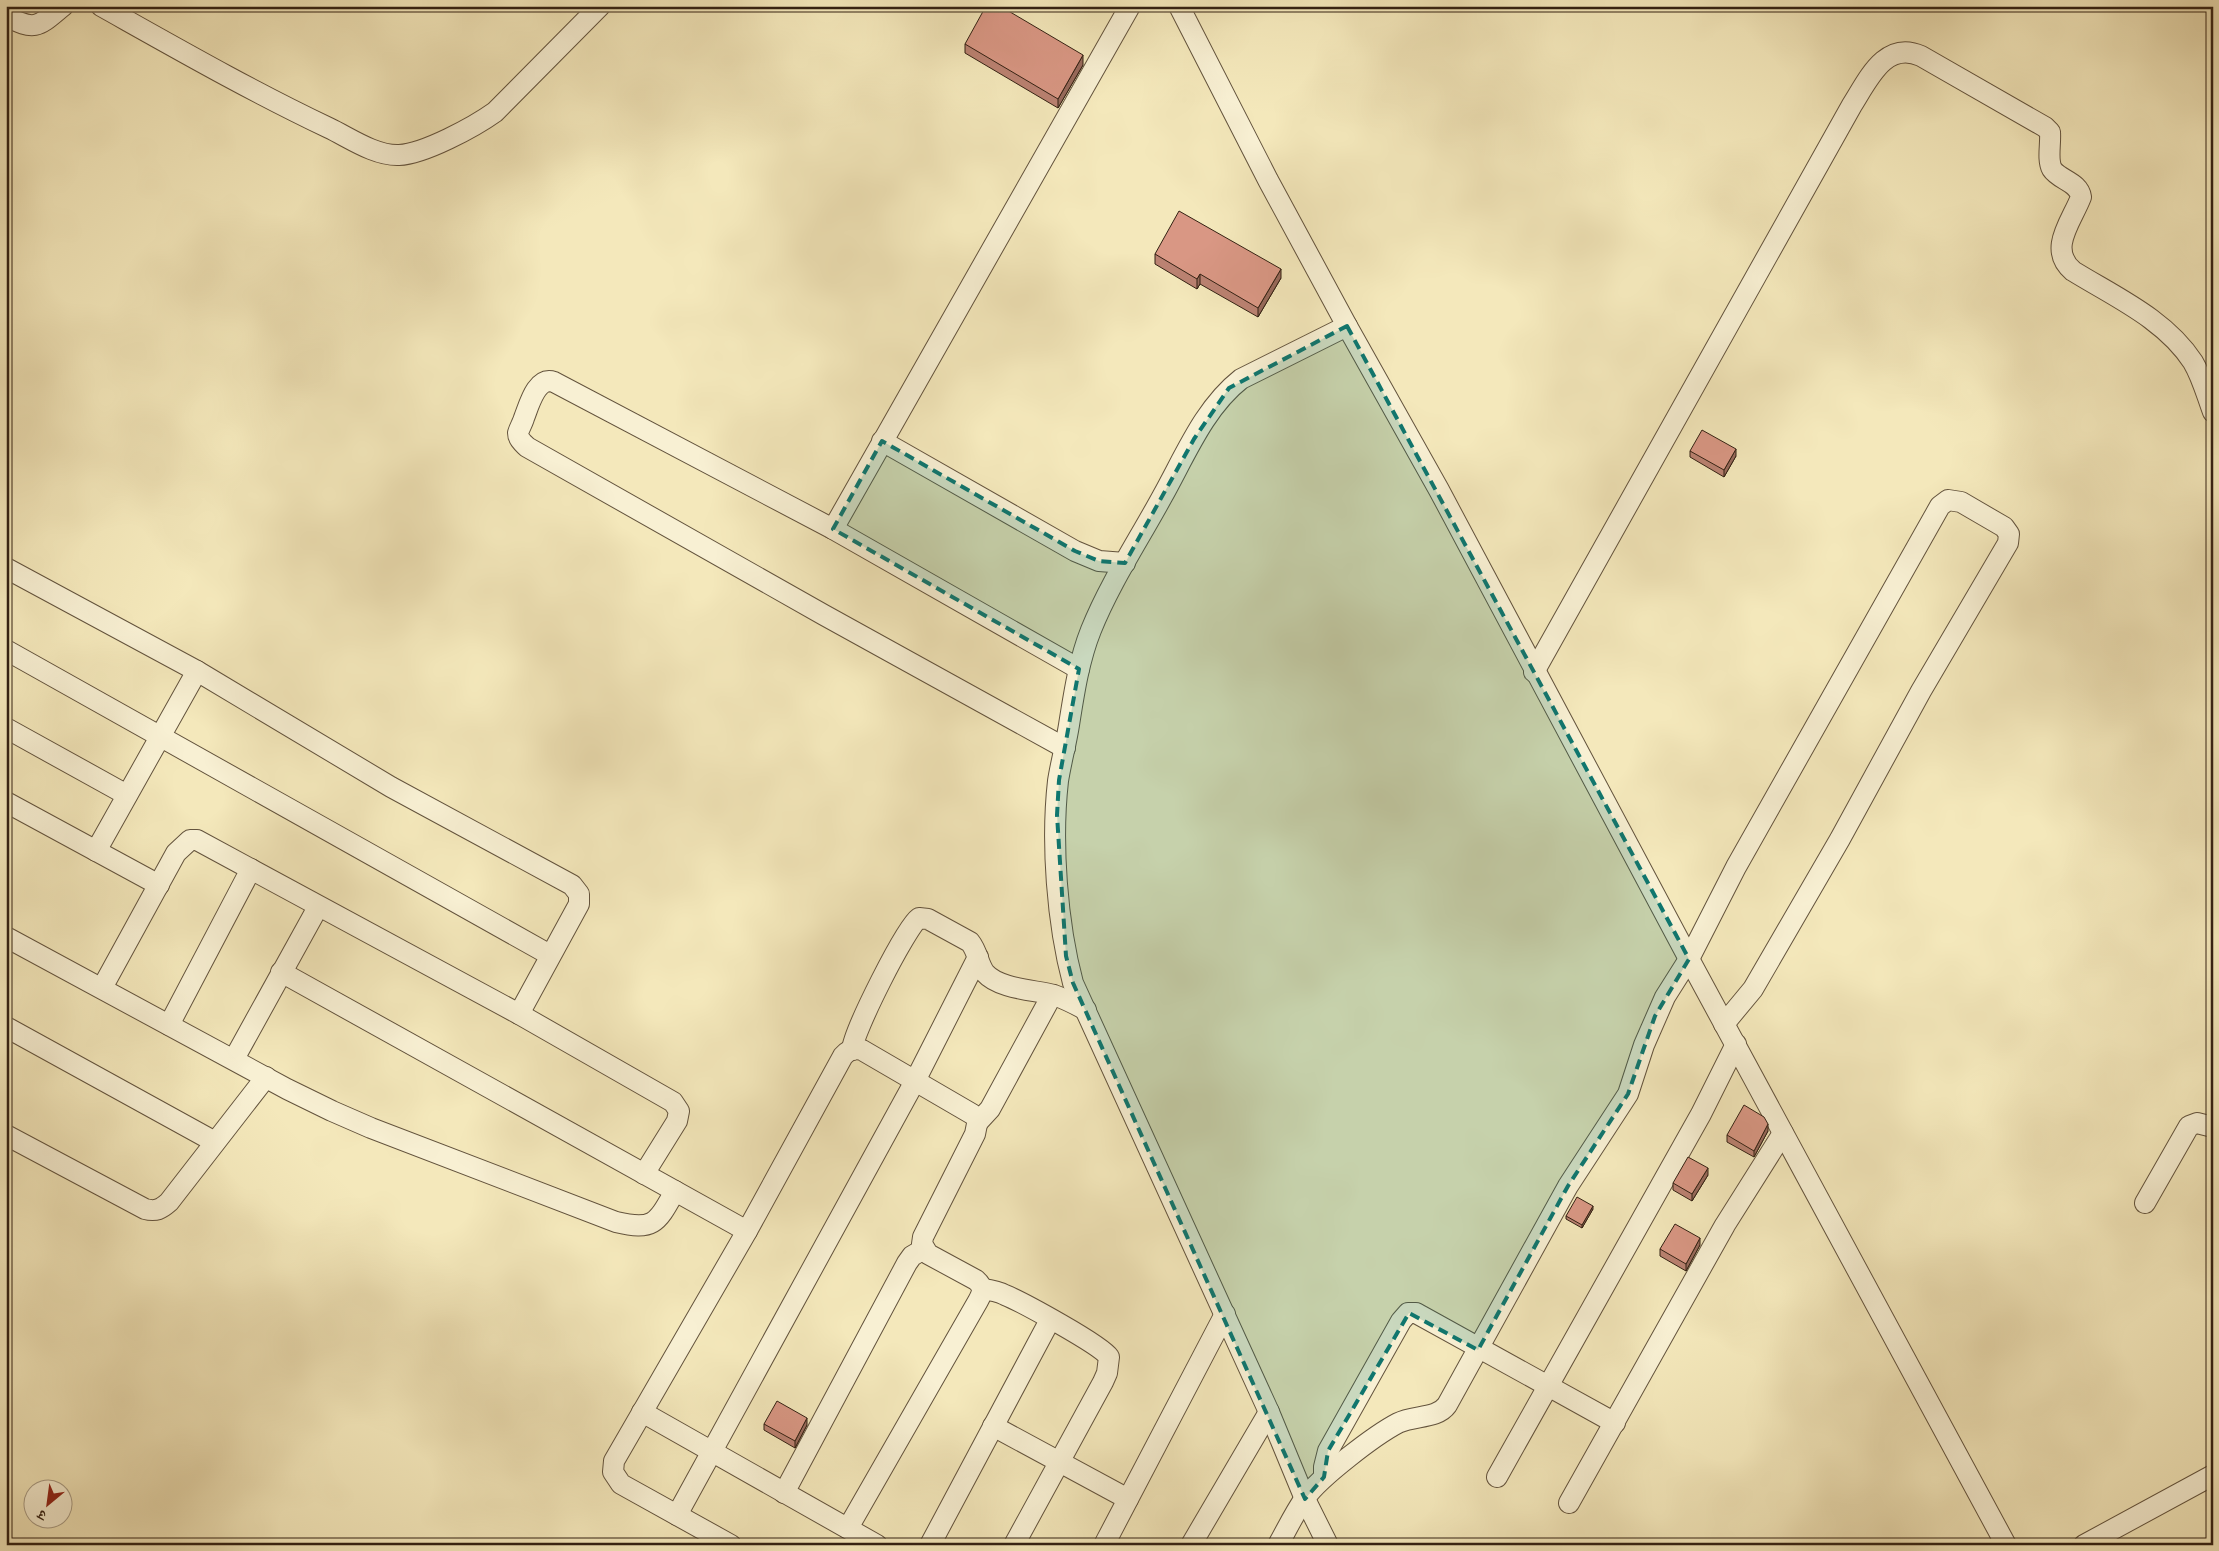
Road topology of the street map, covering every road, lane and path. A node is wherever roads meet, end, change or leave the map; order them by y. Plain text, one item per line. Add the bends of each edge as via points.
1 (63, 6) edge
2 (101, 6) edge
3 (600, 6) edge
4 (1130, 6) edge
5 (1179, 6) edge
6 (6, 16) edge
7 (1346, 326) junction
8 (2213, 412) edge
9 (882, 441) junction
10 (833, 529) junction
11 (1125, 562) junction
12 (6, 568) edge
13 (6, 650) edge
14 (1079, 669) junction
15 (197, 671) junction
16 (1534, 672) junction
17 (6, 728) edge
18 (159, 736) junction
19 (1065, 748) junction
20 (127, 795) junction
21 (6, 802) edge
22 (96, 851) junction
23 (252, 869) junction
24 (159, 884) junction
25 (318, 907) junction
26 (6, 937) edge
27 (550, 955) junction
28 (978, 957) junction
29 (1689, 960) junction
30 (281, 972) junction
31 (102, 988) junction
32 (1052, 995) junction
33 (1086, 1010) junction
34 (519, 1014) junction
35 (1724, 1024) junction
36 (170, 1025) junction
37 (6, 1027) edge
38 (1736, 1044) junction
39 (852, 1050) junction
40 (234, 1060) junction
41 (266, 1077) junction
42 (915, 1081) junction
43 (978, 1122) junction
44 (2213, 1127) edge
45 (1783, 1133) junction
46 (6, 1135) edge
47 (215, 1142) junction
48 (644, 1174) junction
49 (675, 1191) junction
50 (2145, 1203) dead end
51 (747, 1231) junction
52 (924, 1250) junction
53 (982, 1289) junction
54 (1225, 1314) junction
55 (1050, 1320) junction
56 (1478, 1350) junction
57 (1548, 1387) junction
58 (642, 1412) junction
59 (1269, 1412) junction
60 (1615, 1423) junction
61 (993, 1426) junction
62 (712, 1452) junction
63 (1059, 1462) junction
64 (2213, 1475) edge
65 (1324, 1477) junction
66 (1497, 1477) dead end
67 (784, 1492) junction
68 (1128, 1499) junction
69 (1305, 1499) junction
70 (1569, 1503) dead end
71 (677, 1515) junction
72 (848, 1528) junction
73 (731, 1545) edge
74 (877, 1545) edge
75 (930, 1545) edge
76 (1014, 1545) edge
77 (1104, 1545) edge
78 (1192, 1545) edge
79 (1278, 1545) edge
80 (1328, 1545) edge
81 (2006, 1545) edge
82 (2084, 1545) edge

1 - 6 street via 42,24 33,26
2 - 3 street via 273,102 378,152 398,155 430,146 480,123 495,112
4 - 9 street
5 - 7 street
7 - 11 street via 1255,371 1229,388 1194,439
7 - 16 street via 1439,490
8 - 16 street via 2192,361 2161,325 2066,266 2061,251 2062,237 2081,197 2076,187 2053,169 2050,132 1921,56 1896,52 1878,67 1852,105
9 - 10 street
9 - 11 street via 1075,551 1099,560
10 - 14 street
10 - 19 street via 548,380 533,395 518,433 521,441 535,452
11 - 14 street via 1091,631
12 - 15 street
13 - 18 street
14 - 19 street
15 - 18 street
15 - 27 street via 391,787 572,884 579,894 579,904
16 - 29 street
17 - 20 street
18 - 20 street
18 - 27 street
19 - 33 street via 1058,780 1060,914 1066,956
20 - 22 street
21 - 22 street
22 - 24 street
23 - 24 street via 206,844 190,840 176,853
23 - 25 street
23 - 36 street
24 - 31 street
25 - 30 street
25 - 34 street
26 - 31 street
27 - 34 street
28 - 32 street via 984,972 993,979
28 - 39 street via 975,948 964,938 928,919 916,920 858,1028
28 - 42 street
29 - 35 street
29 - 35 street via 1736,867 1940,506 1948,500 1961,502 2004,527 2008,543 1994,569 1753,989
29 - 56 street via 1655,1016 1628,1094 1568,1186
30 - 40 street
30 - 48 street
31 - 36 street
32 - 33 street
32 - 43 street via 990,1109
33 - 54 street
34 - 48 street via 677,1107 677,1121
35 - 38 street
36 - 40 street
37 - 47 street
38 - 45 street
38 - 57 street via 1701,1114
39 - 42 street via 862,1050
39 - 51 street via 843,1056
40 - 41 street
41 - 47 street
41 - 49 street via 371,1128 616,1222 638,1227 648,1225 663,1212
42 - 43 street via 972,1114
42 - 62 street
43 - 52 street via 923,1237
44 - 50 street via 2197,1123 2190,1126
45 - 60 street via 1725,1225
45 - 81 street
46 - 47 street via 153,1211 169,1202
48 - 49 street
49 - 51 street
51 - 58 street
52 - 53 street via 976,1280
52 - 67 street via 912,1256 907,1263
53 - 55 street via 1007,1295
53 - 72 street
54 - 59 street
54 - 68 street
55 - 61 street
55 - 63 street via 1109,1357 1103,1382
56 - 57 street
56 - 65 street via 1444,1410 1399,1423
56 - 65 street via 1416,1314 1404,1316 1328,1452
57 - 60 street
57 - 66 street
58 - 62 street
58 - 71 street via 614,1461 613,1472 621,1484
59 - 69 street
59 - 78 street
60 - 70 street
61 - 63 street
61 - 75 street
62 - 67 street
62 - 71 street
63 - 68 street
63 - 76 street
64 - 82 street
65 - 69 street
67 - 72 street
68 - 77 street
69 - 79 street
69 - 80 street
71 - 73 street
72 - 74 street

